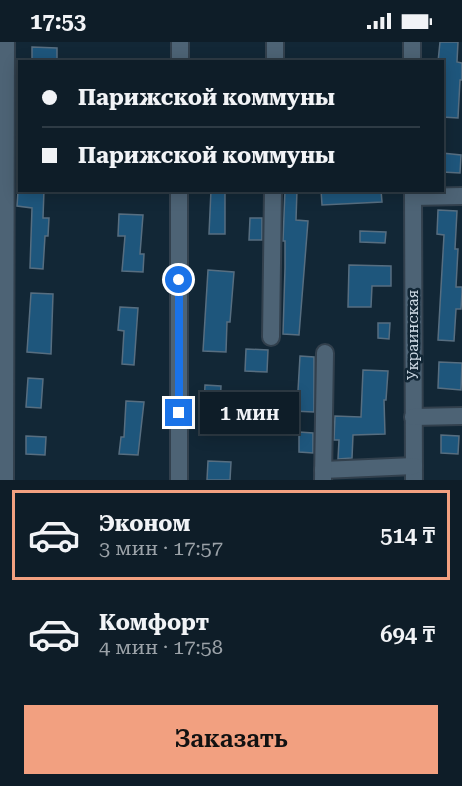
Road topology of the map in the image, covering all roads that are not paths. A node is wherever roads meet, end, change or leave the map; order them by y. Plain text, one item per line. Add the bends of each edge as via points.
1 (6, 42) edge
2 (180, 42) edge
3 (275, 42) edge
4 (412, 42) edge
5 (180, 60) edge
6 (275, 60) edge
7 (412, 60) edge
8 (13, 131) edge
9 (179, 192) edge
10 (273, 192) edge
11 (413, 194) edge
12 (462, 196) edge
13 (3, 269) edge
14 (271, 337) dead end
15 (325, 353) dead end
16 (462, 416) edge
17 (414, 417) junction
18 (414, 473) edge
19 (323, 475) edge
20 (5, 480) edge
21 (179, 480) edge

1 - 8 street
2 - 5 street
3 - 6 street
4 - 7 street
8 - 13 street
9 - 21 street
10 - 14 street
11 - 12 street
11 - 17 street, Украинская
13 - 20 street
15 - 19 street
16 - 17 street
17 - 18 street, Украинская
18 - 19 street

